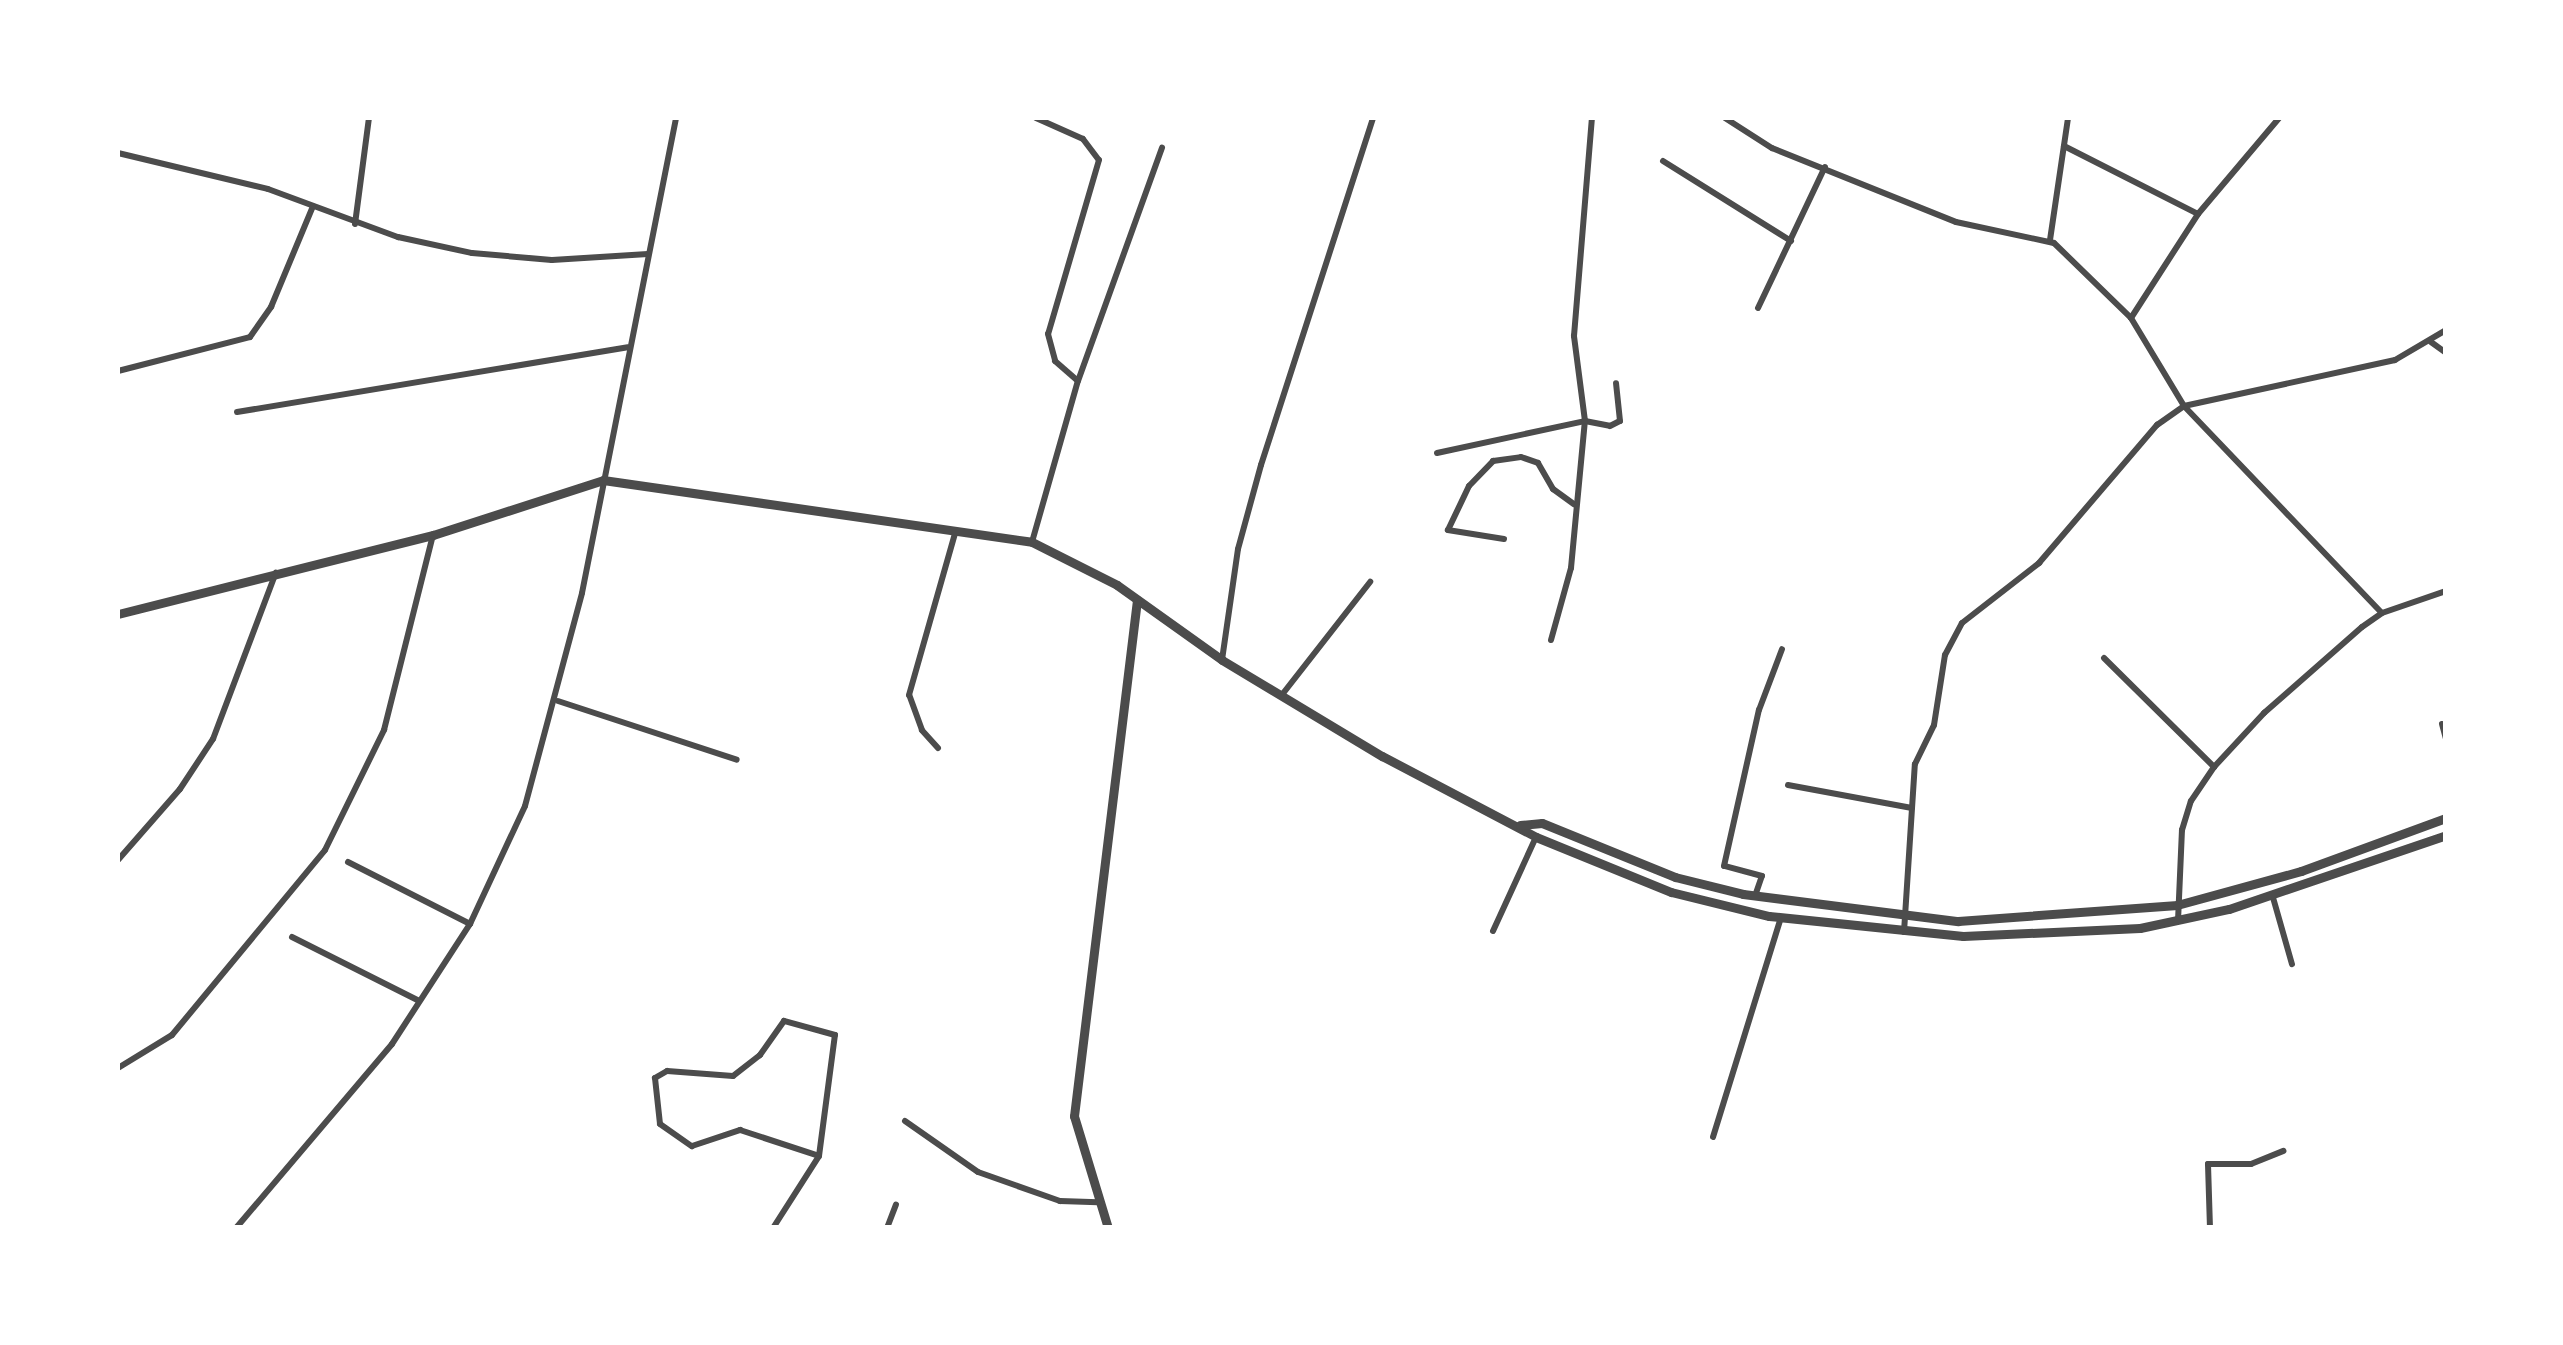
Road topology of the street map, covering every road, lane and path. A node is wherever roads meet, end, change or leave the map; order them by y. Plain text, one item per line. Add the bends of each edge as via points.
1 (369, 118) edge
2 (676, 118) edge
3 (1036, 118) edge
4 (1372, 118) edge
5 (1592, 118) edge
6 (1725, 118) edge
7 (2068, 118) edge
8 (2280, 118) edge
9 (2064, 146) junction
10 (1162, 148) dead end
11 (118, 154) edge
12 (1663, 161) dead end
13 (1825, 167) junction
14 (313, 206) junction
15 (2198, 214) junction
16 (355, 224) junction
17 (2050, 240) junction
18 (1790, 241) junction
19 (648, 254) junction
20 (1758, 308) dead end
21 (2131, 318) junction
22 (2446, 330) edge
23 (2431, 342) junction
24 (628, 347) junction
25 (2446, 353) edge
26 (118, 371) edge
27 (1078, 382) junction
28 (1616, 383) dead end
29 (2184, 406) junction
30 (237, 412) dead end
31 (1584, 421) junction
32 (1437, 453) dead end
33 (603, 480) junction
34 (1574, 504) junction
35 (954, 534) junction
36 (433, 536) junction
37 (1504, 539) dead end
38 (1032, 542) junction
39 (276, 572) junction
40 (1370, 582) dead end
41 (2446, 592) edge
42 (1137, 600) junction
43 (2382, 613) junction
44 (118, 614) edge
45 (1551, 640) dead end
46 (1782, 649) dead end
47 (2104, 658) dead end
48 (1222, 660) junction
49 (1281, 696) junction
50 (558, 701) junction
51 (2442, 724) dead end
52 (2446, 739) edge
53 (938, 748) dead end
54 (737, 760) dead end
55 (2214, 766) junction
56 (1788, 785) dead end
57 (1912, 808) junction
58 (2446, 818) edge
59 (1517, 825) junction
60 (2446, 835) edge
61 (1536, 836) junction
62 (118, 860) edge
63 (348, 862) dead end
64 (2272, 894) junction
65 (1755, 896) junction
66 (2177, 905) junction
67 (1906, 916) junction
68 (1781, 918) junction
69 (2178, 921) junction
70 (470, 924) junction
71 (1493, 931) dead end
72 (1904, 932) junction
73 (292, 938) dead end
74 (2292, 964) dead end
75 (419, 1001) junction
76 (118, 1068) edge
77 (904, 1121) dead end
78 (1713, 1137) dead end
79 (2284, 1151) dead end
80 (820, 1156) junction
81 (1098, 1202) junction
82 (896, 1205) dead end
83 (888, 1225) edge
84 (236, 1228) edge
85 (774, 1228) edge
86 (1108, 1228) edge
87 (2210, 1228) edge

1 - 16 street
2 - 19 street
3 - 27 street via 1084,138 1099,160 1048,334 1055,360
4 - 48 street via 1261,465 1238,549
5 - 31 street via 1574,336
6 - 13 street via 1772,148
7 - 9 street
8 - 15 street
9 - 15 street
9 - 17 street
10 - 27 street
11 - 14 street
12 - 18 street
13 - 17 street via 1978,230
13 - 18 street
14 - 16 street
14 - 26 street via 271,307 250,336
15 - 21 street
16 - 19 street via 493,256
17 - 21 street
18 - 20 street
19 - 24 street
21 - 29 street
22 - 23 street
23 - 25 street
23 - 29 street via 2395,360
24 - 30 street
24 - 33 street
27 - 38 street
28 - 31 street via 1620,421
29 - 43 street
29 - 57 street via 2156,424 2046,556 1962,623 1944,655 1934,726 1915,764
31 - 32 street
31 - 34 street
33 - 35 street
33 - 36 street
33 - 50 street
34 - 37 street via 1553,489 1538,463 1521,457 1493,461 1469,486 1448,530
34 - 45 street via 1571,568
35 - 38 street
35 - 53 street via 909,695 922,730
36 - 39 street
36 - 76 street via 384,730 325,850 172,1035
38 - 42 street
39 - 44 street
39 - 62 street via 213,739
40 - 49 street
41 - 43 street
42 - 48 street
42 - 81 street via 1074,1116
43 - 55 street via 2264,713
46 - 65 street via 1759,710 1724,866 1762,876
47 - 55 street
48 - 49 street
49 - 59 street
50 - 54 street
50 - 70 street via 525,806
51 - 52 street
55 - 66 street via 2186,812
56 - 57 street
57 - 67 street
58 - 66 street via 2300,871
59 - 61 street
59 - 65 street via 1542,823 1675,877
60 - 64 street
61 - 68 street via 1671,892
61 - 71 street
63 - 70 street
64 - 69 street
64 - 74 street
65 - 67 street
66 - 67 street via 2046,920
66 - 69 street
67 - 72 street
68 - 72 street
68 - 78 street
69 - 72 street via 2028,936
70 - 75 street
73 - 75 street
75 - 84 street via 392,1044
77 - 81 street via 978,1172 1060,1201
79 - 87 street via 2252,1164 2208,1164
80 - 80 street via 740,1130 692,1146 660,1124 655,1078 667,1071 733,1076 760,1056 784,1021 816,1026 834,1036
80 - 85 street
81 - 86 street
82 - 83 street

